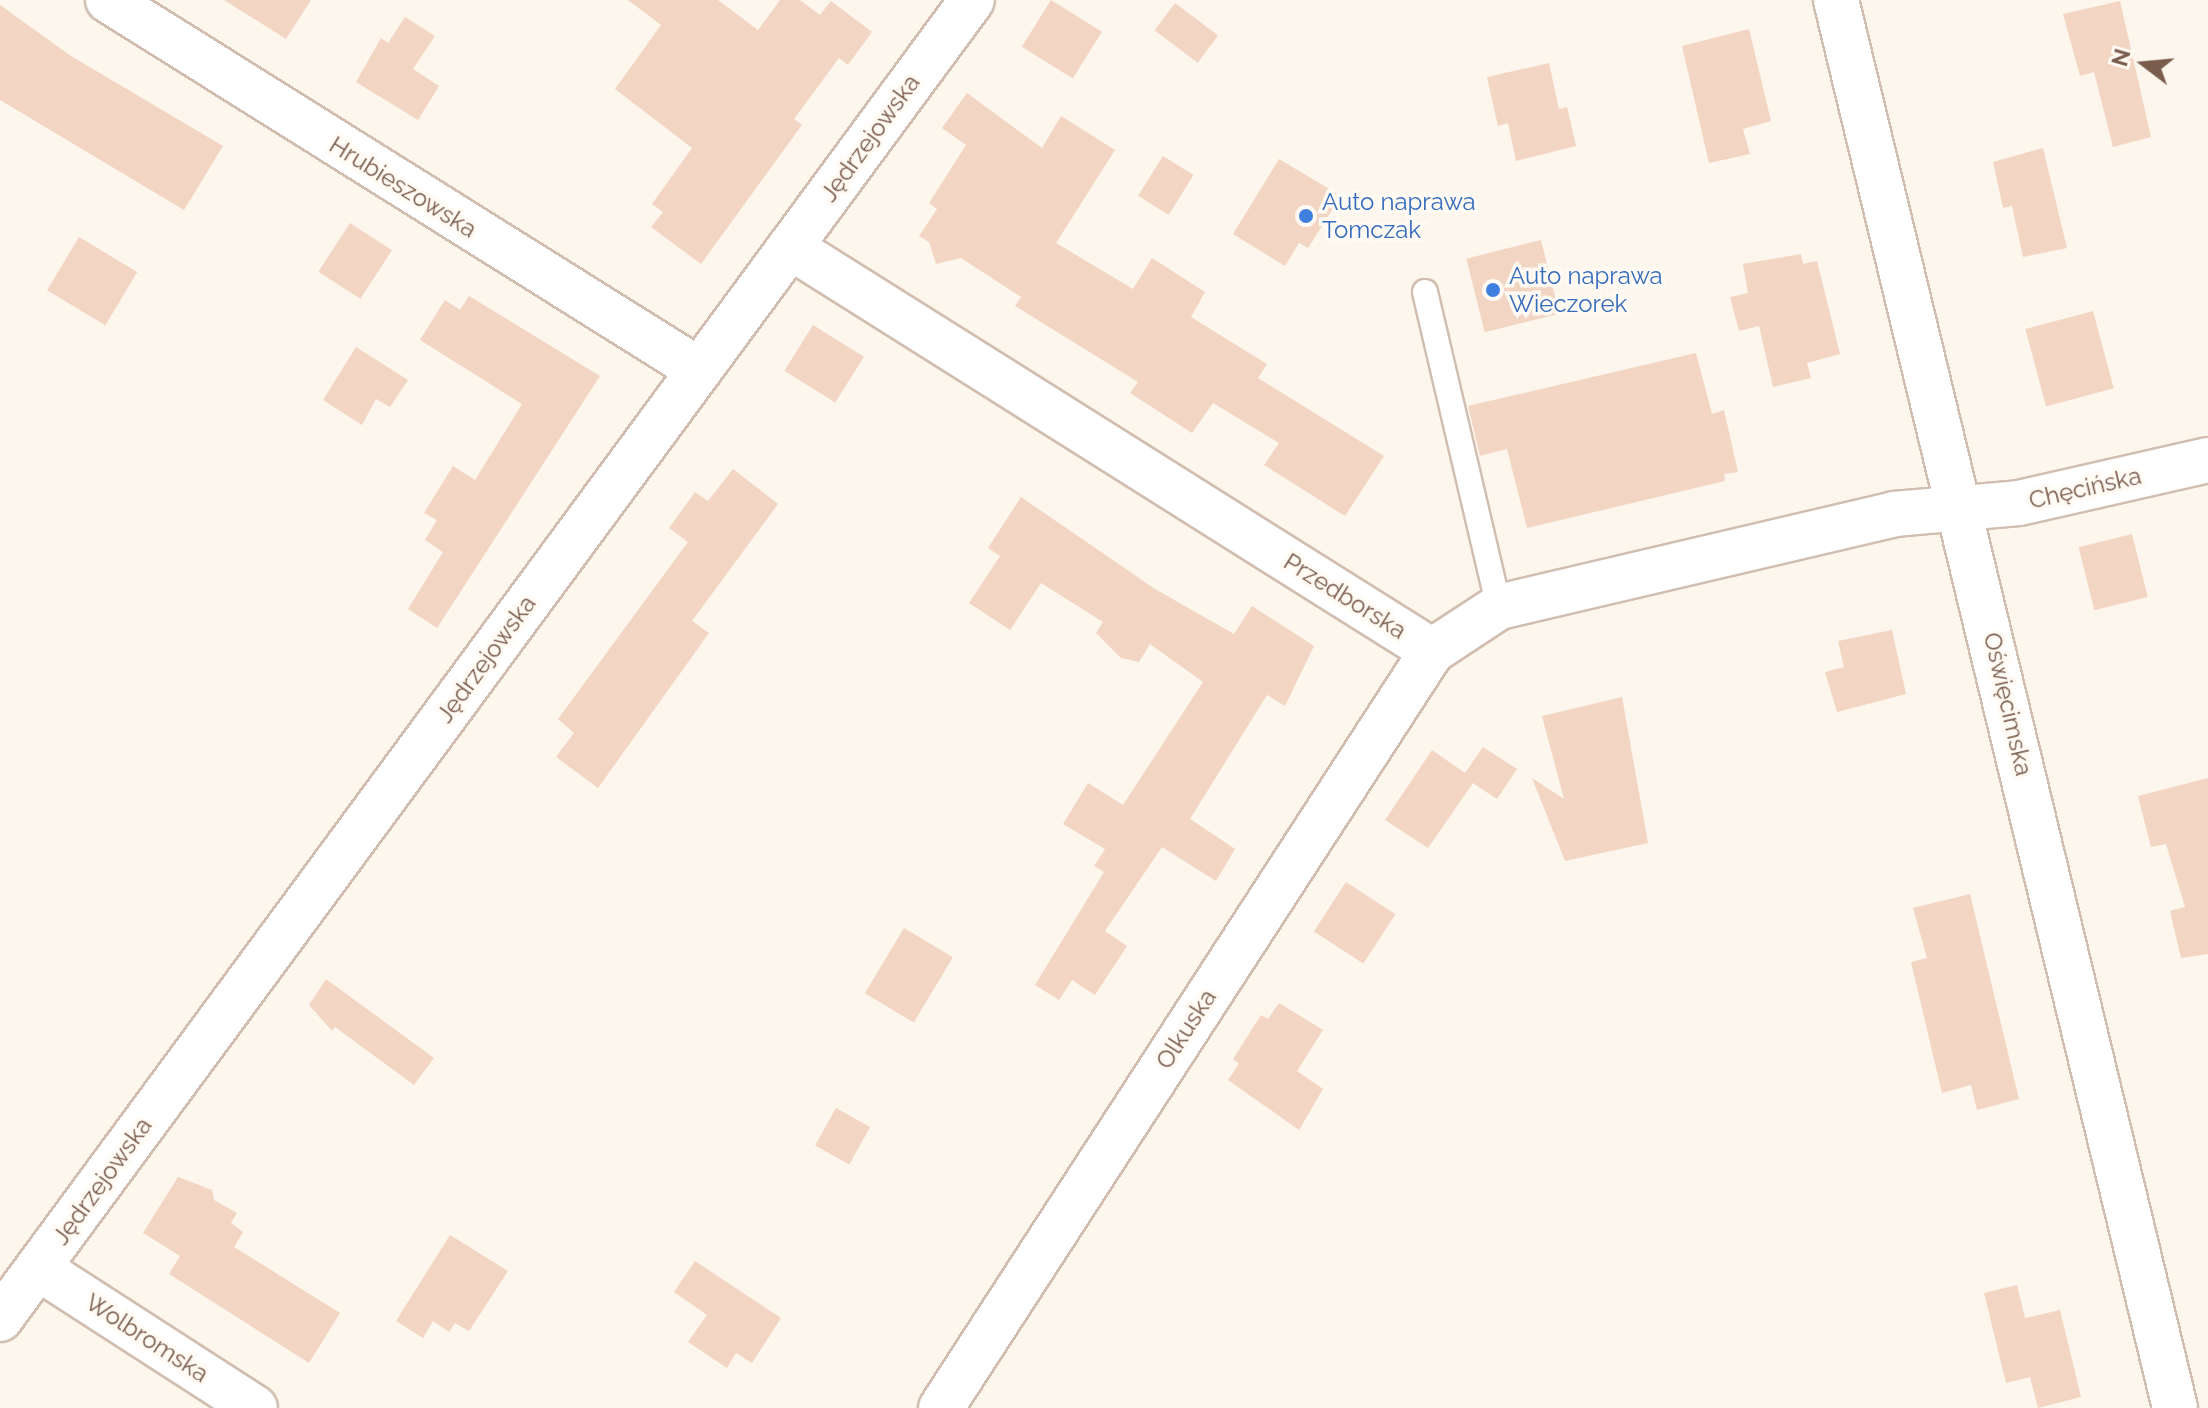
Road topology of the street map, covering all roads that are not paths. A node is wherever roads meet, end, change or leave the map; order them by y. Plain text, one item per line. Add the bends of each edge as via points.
1 (108, 0) edge
2 (972, 0) edge
3 (1836, 0) edge
4 (164, 15) edge
5 (790, 247) junction
6 (1425, 292) dead end
7 (699, 370) junction
8 (2208, 460) edge
9 (1961, 508) junction
10 (1499, 607) junction
11 (1432, 651) junction
12 (38, 1268) junction
13 (0, 1319) edge
14 (255, 1408) edge
15 (941, 1408) edge
16 (2175, 1408) edge

1 - 4 street, Hrubieszowska
2 - 5 street, Jędrzejowska
3 - 9 street, Oświęcimska
4 - 7 street, Hrubieszowska
5 - 7 street, Jędrzejowska
5 - 11 street, Przedborska
6 - 10 lane
7 - 12 street, Jędrzejowska
8 - 9 street, Chęcińska via 2019,503
9 - 10 street, Przedborska via 1894,514
9 - 16 street, Oświęcimska
10 - 11 street, Przedborska
11 - 15 street, Olkuska
12 - 13 street, Jędrzejowska
12 - 14 street, Wolbromska

